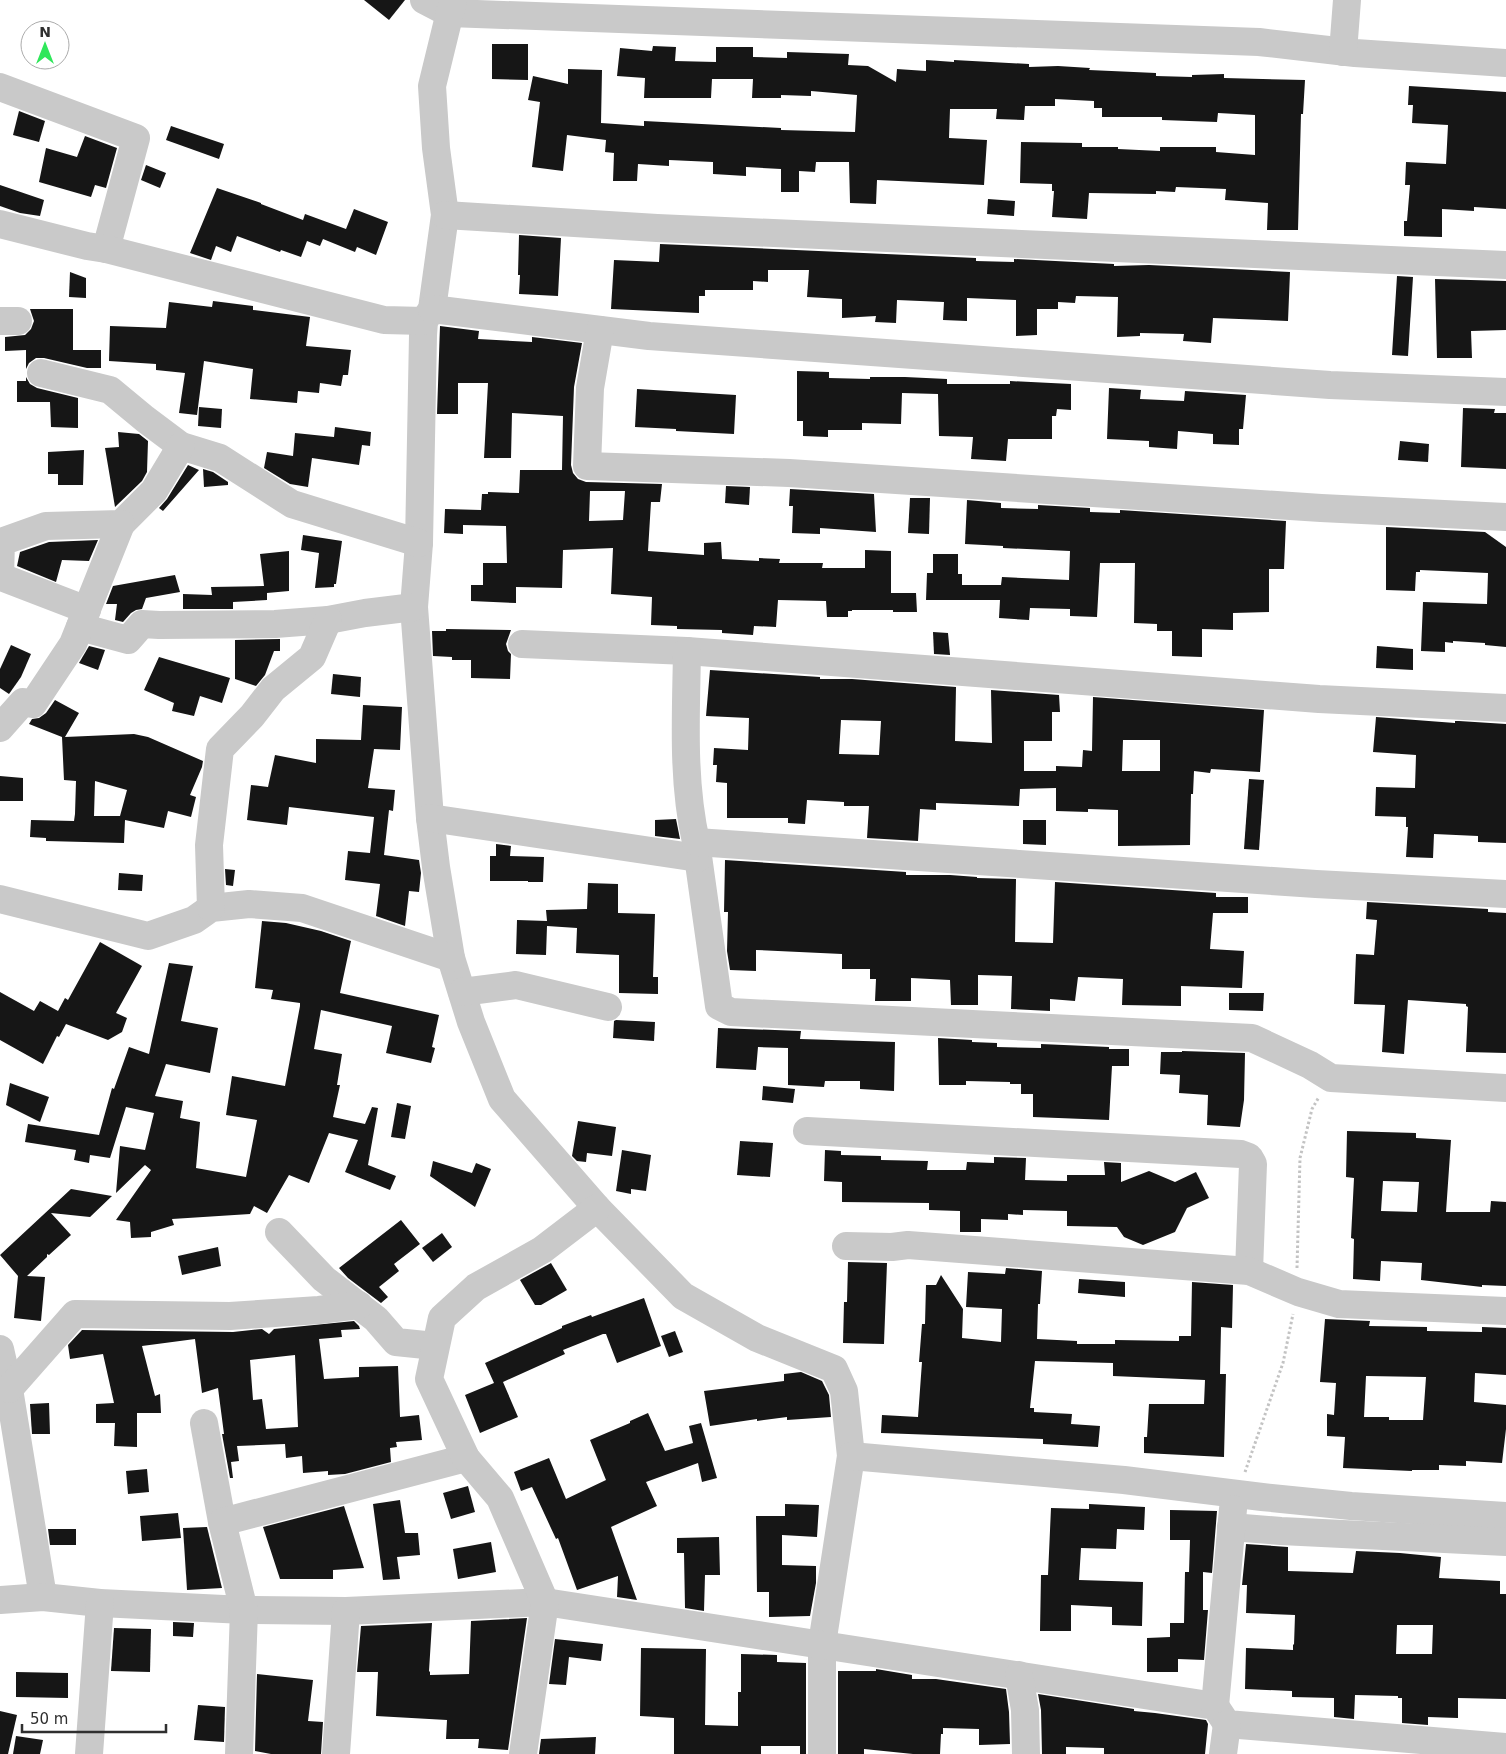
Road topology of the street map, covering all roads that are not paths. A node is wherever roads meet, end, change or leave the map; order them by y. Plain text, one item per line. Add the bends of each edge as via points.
1 (424, 0) edge
2 (1346, 0) edge
3 (451, 7) edge
4 (1343, 52) junction
5 (1506, 63) edge
6 (0, 86) edge
7 (446, 216) junction
8 (0, 224) edge
9 (106, 249) junction
10 (1506, 265) edge
11 (428, 315) junction
12 (600, 330) junction
13 (41, 373) dead end
14 (1506, 392) edge
15 (181, 446) junction
16 (1506, 517) edge
17 (121, 524) junction
18 (419, 543) junction
19 (0, 577) edge
20 (414, 607) junction
21 (83, 619) junction
22 (328, 620) junction
23 (522, 644) dead end
24 (687, 651) junction
25 (1506, 708) edge
26 (0, 728) edge
27 (430, 818) junction
28 (697, 850) junction
29 (1506, 894) edge
30 (0, 899) edge
31 (211, 908) junction
32 (452, 958) junction
33 (462, 992) junction
34 (608, 1007) dead end
35 (1506, 1088) edge
36 (807, 1131) dead end
37 (597, 1208) junction
38 (279, 1232) dead end
39 (846, 1246) dead end
40 (1249, 1271) junction
41 (359, 1305) junction
42 (1506, 1311) edge
43 (435, 1346) junction
44 (0, 1349) edge
45 (10, 1389) junction
46 (204, 1423) dead end
47 (851, 1456) junction
48 (466, 1458) junction
49 (1234, 1493) junction
50 (1506, 1516) edge
51 (222, 1522) junction
52 (1231, 1527) junction
53 (1506, 1542) edge
54 (43, 1596) junction
55 (0, 1600) edge
56 (545, 1602) junction
57 (100, 1603) junction
58 (244, 1610) junction
59 (346, 1612) junction
60 (822, 1644) junction
61 (1019, 1675) junction
62 (1221, 1715) junction
63 (1506, 1747) edge
64 (89, 1754) edge
65 (239, 1754) edge
66 (336, 1754) edge
67 (523, 1754) edge
68 (822, 1754) edge
69 (1026, 1754) edge
70 (1223, 1754) edge

1 - 3 street
2 - 4 street
3 - 4 street via 1258,42
3 - 7 street via 432,86 436,148
4 - 5 street
6 - 9 street via 136,138
7 - 10 street
7 - 11 street
8 - 9 street
9 - 11 street via 384,320
11 - 12 street
11 - 18 street
12 - 14 street via 659,337 1320,384
12 - 16 street via 590,388 587,466 789,473
13 - 15 street via 110,390
15 - 17 street via 154,491
15 - 18 street via 220,458 292,504
17 - 19 street via 46,526 1,542
17 - 21 street
18 - 20 street
19 - 21 street
20 - 22 street
20 - 27 street
21 - 22 street via 128,640 142,624 275,624
21 - 26 street via 72,644 33,704 23,702
22 - 31 street via 312,656 273,689 220,749 209,845
23 - 24 street
24 - 25 street via 1319,699
24 - 28 street via 686,767 690,817
27 - 28 street
27 - 32 street
28 - 29 street
28 - 35 street via 719,1006 731,1012 1252,1038 1331,1078
30 - 31 street via 148,936 194,920
31 - 32 street via 249,904 302,908
32 - 33 street
33 - 34 street via 516,986
33 - 37 street via 502,1099
36 - 40 street via 1241,1154 1249,1157 1253,1164
37 - 43 street via 542,1250 476,1287 442,1318
37 - 47 street via 683,1296 757,1338 834,1369 844,1391
38 - 41 street via 324,1279
39 - 40 street via 908,1245
40 - 42 street via 1298,1292 1340,1304
41 - 43 street via 396,1342
41 - 45 street via 230,1316 75,1314
43 - 48 street via 429,1379
44 - 45 street
45 - 54 street
46 - 51 street
47 - 49 street
47 - 60 street
48 - 51 street
48 - 56 street via 500,1498
49 - 50 street via 1351,1506
49 - 52 street
51 - 58 street
52 - 53 street
52 - 62 street
54 - 55 street
54 - 57 street
56 - 59 street
56 - 60 street
56 - 67 street
57 - 58 street
57 - 64 street
58 - 59 street
58 - 65 street
59 - 66 street
60 - 61 street
60 - 68 street
61 - 62 street
61 - 69 street via 1025,1710
62 - 63 street
62 - 70 street

